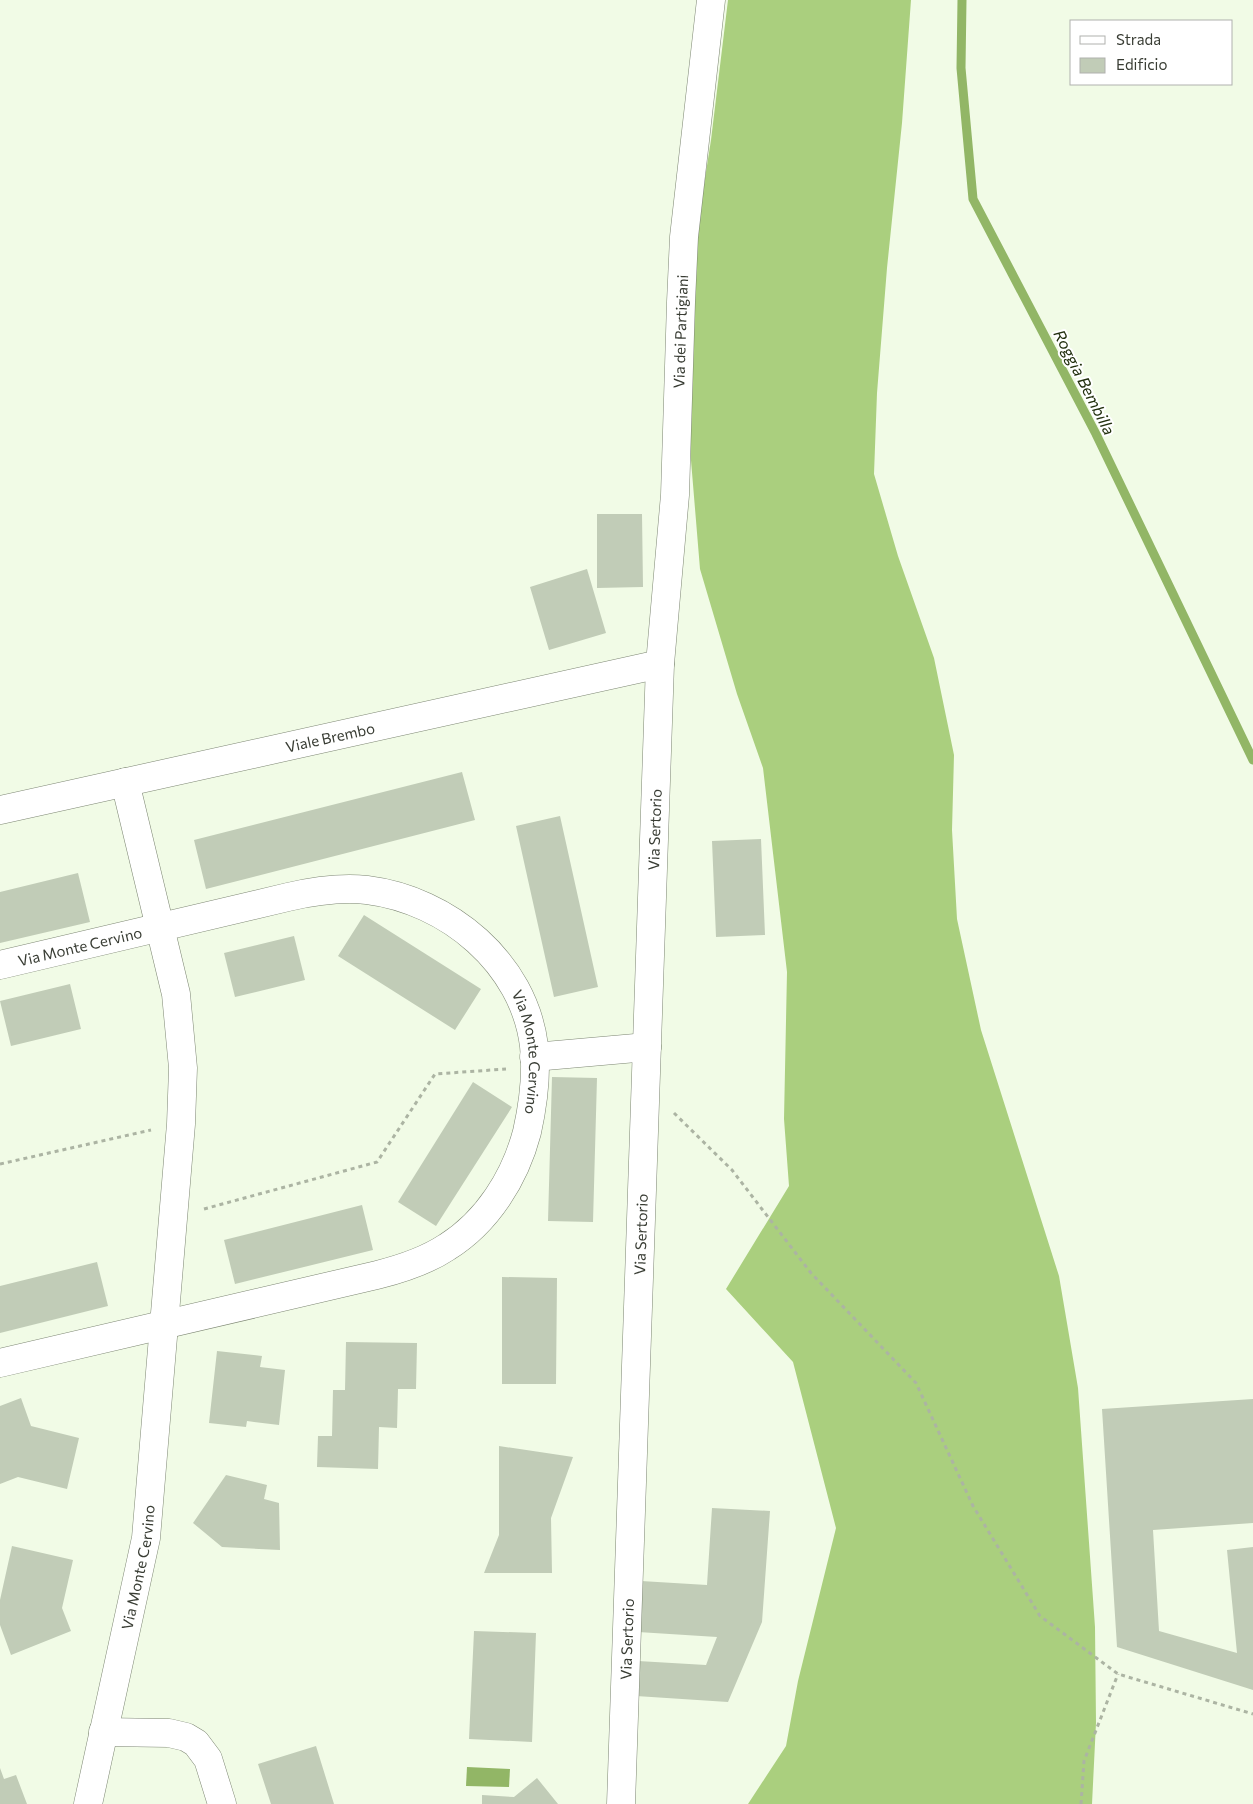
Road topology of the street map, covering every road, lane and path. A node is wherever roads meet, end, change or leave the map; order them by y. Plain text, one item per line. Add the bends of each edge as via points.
1 (711, 0) edge
2 (660, 664) junction
3 (125, 782) junction
4 (0, 810) edge
5 (161, 927) junction
6 (0, 965) edge
7 (647, 1047) junction
8 (534, 1062) junction
9 (645, 1084) junction
10 (181, 1124) junction
11 (0, 1164) edge
12 (173, 1218) junction
13 (163, 1326) junction
14 (0, 1363) edge
15 (1118, 1674) junction
16 (1253, 1714) edge
17 (104, 1732) junction
18 (88, 1804) edge
19 (222, 1804) edge
20 (621, 1804) edge
21 (1081, 1804) edge

1 - 2 street, Via dei Partigiani via 684,236 675,495
2 - 3 street, Viale Brembo
2 - 7 street, Via Sertorio
3 - 4 street, Viale Brembo
3 - 5 street, Via Monte Cervino
5 - 6 street, Via Monte Cervino
5 - 8 street, Via Monte Cervino via 319,891 368,890 400,898 453,922 484,946 502,966 525,1010 532,1035
5 - 10 street, Via Monte Cervino via 179,1013 183,1068
7 - 8 street
7 - 9 street, Via Sertorio
8 - 12 path via 435,1074 377,1162
8 - 13 street, Via Monte Cervino via 529,1122 513,1170 485,1214 447,1247 428,1258 389,1272
9 - 15 path via 732,1170 810,1273 916,1383 973,1506 1040,1616
9 - 20 street, Via Sertorio
10 - 11 path
10 - 12 street, Via Monte Cervino
12 - 13 street, Via Monte Cervino
13 - 14 street, Via Monte Cervino
13 - 17 street, Via Monte Cervino via 146,1538
15 - 16 path
15 - 21 path via 1084,1761
17 - 18 street, Via Monte Cervino
17 - 19 street via 169,1733 196,1743 208,1759

